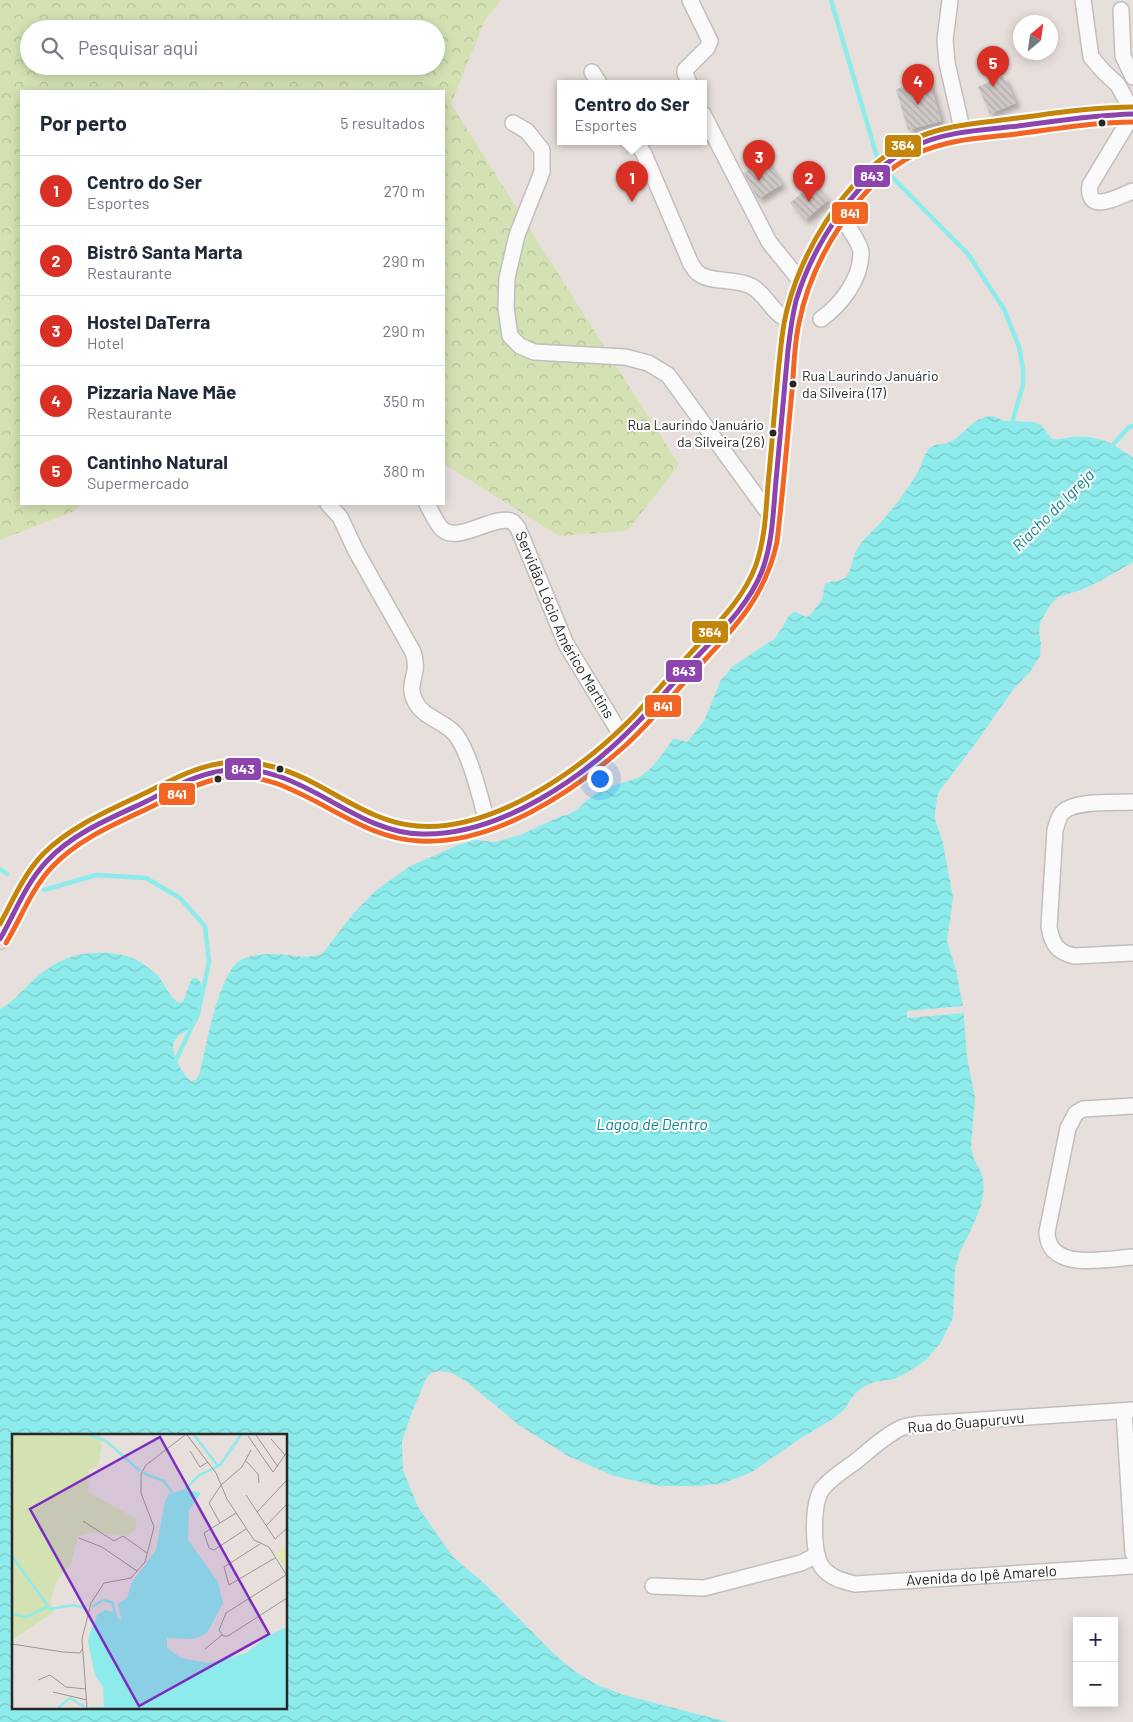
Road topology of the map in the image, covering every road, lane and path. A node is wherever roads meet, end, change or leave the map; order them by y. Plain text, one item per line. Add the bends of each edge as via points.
1 (690, 0) edge
2 (950, 0) edge
3 (1083, 0) edge
4 (1121, 10) dead end
5 (1133, 77) edge
6 (688, 80) edge
7 (1133, 114) edge
8 (707, 122) edge
9 (513, 123) dead end
10 (963, 133) junction
11 (638, 145) edge
12 (1133, 191) edge
13 (840, 215) junction
14 (803, 284) junction
15 (821, 319) dead end
16 (792, 322) junction
17 (329, 505) edge
18 (428, 505) edge
19 (773, 519) junction
20 (623, 738) junction
21 (1133, 802) edge
22 (488, 822) junction
23 (0, 939) edge
24 (1133, 953) edge
25 (1133, 1106) edge
26 (1133, 1257) edge
27 (1129, 1411) edge
28 (1133, 1553) edge
29 (817, 1555) junction
30 (1133, 1566) edge
31 (830, 1575) joint
32 (653, 1586) dead end

1 - 6 street via 710,41 685,70
2 - 10 street via 946,63
3 - 7 street via 1091,57 1118,85
4 - 5 street via 1123,56
7 - 10 main road via 1102,114
7 - 12 street via 1090,185 1089,192 1091,199 1101,203
8 - 14 street via 769,242
9 - 19 street via 527,131 542,150 542,172 517,234 507,278 506,308 510,336 520,346 534,352 625,358 648,363 668,375
10 - 13 main road via 913,147 890,161 869,178
11 - 16 street via 690,264 699,274 754,287 776,313
13 - 14 main road
13 - 15 street via 861,252 859,265 843,298
14 - 16 main road
16 - 19 main road
17 - 22 street via 340,517 413,652 416,662 411,683 415,701 457,736
18 - 20 street, Servidão Lócio Américo Martins via 440,527 447,532 457,534 504,520 518,528 566,644
19 - 20 main road via 758,581 745,600
20 - 22 main road via 570,780
21 - 24 street via 1085,804 1063,812 1056,830 1049,927 1051,940 1066,954
22 - 23 main road via 439,833 404,832 367,820 316,792 277,776 260,771 220,770 180,784 116,816 57,852 36,876
25 - 26 street via 1083,1109 1076,1113 1068,1128 1047,1232 1047,1242 1052,1251 1062,1258
27 - 28 street
27 - 29 street, Rua do Guapuruvu via 904,1427 889,1435 822,1489 814,1513
29 - 31 street, Rua do Guapuruvu
29 - 32 street via 801,1563 704,1588
30 - 31 street, Avenida do Ipê Amarelo via 855,1584

